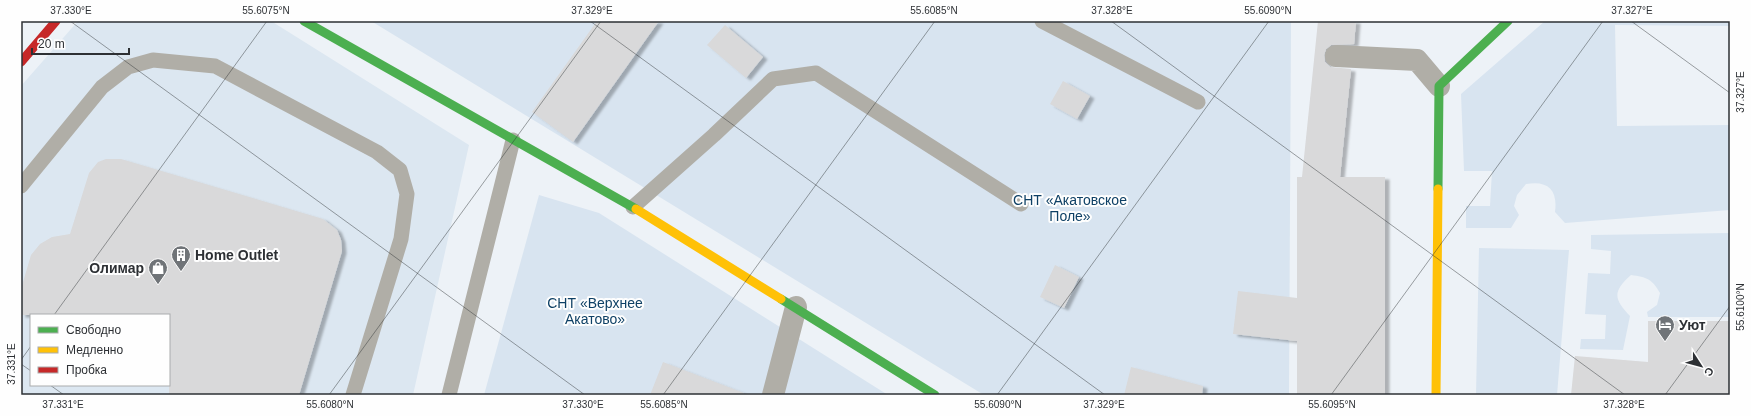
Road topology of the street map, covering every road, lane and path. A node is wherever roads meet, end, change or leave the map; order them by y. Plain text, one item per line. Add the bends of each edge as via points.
1 (56, 21) edge
2 (304, 21) edge
3 (1042, 21) edge
4 (1508, 21) edge
5 (1336, 56) dead end
6 (21, 62) edge
7 (1439, 86) junction
8 (1198, 102) dead end
9 (513, 140) junction
10 (21, 186) edge
11 (1021, 204) dead end
12 (633, 206) junction
13 (796, 307) junction
14 (353, 395) edge
15 (448, 395) edge
16 (773, 395) edge
17 (935, 395) edge
18 (1436, 395) edge

1 - 6 street
2 - 9 street
3 - 8 lane
4 - 7 street
5 - 7 street via 1417,60
7 - 18 street
9 - 12 street
9 - 15 lane
10 - 14 lane via 102,87 128,67 153,60 215,66 377,152 400,170 407,194 401,239
11 - 12 lane via 816,73 773,79
12 - 13 street
13 - 16 street
13 - 17 street

